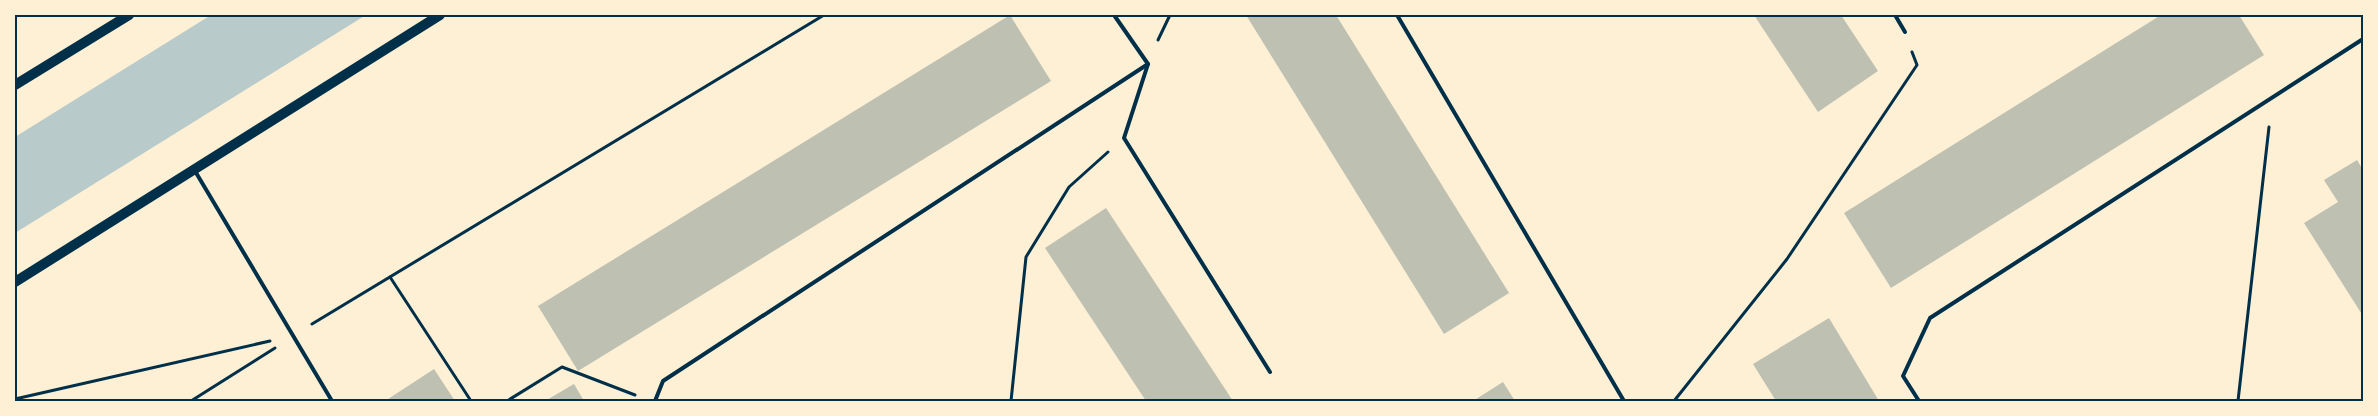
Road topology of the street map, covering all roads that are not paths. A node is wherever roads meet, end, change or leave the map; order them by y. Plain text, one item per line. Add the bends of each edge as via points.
1 (129, 15) edge
2 (440, 15) edge
3 (1114, 15) edge
4 (1397, 15) edge
5 (1895, 15) edge
6 (1905, 32) road end
7 (2363, 39) edge
8 (1148, 64) junction
9 (15, 85) edge
10 (195, 171) junction
11 (15, 282) edge
12 (1270, 372) dead end
13 (332, 401) edge
14 (655, 401) edge
15 (1624, 401) edge
16 (1919, 401) edge

1 - 9 main road
2 - 10 main road
3 - 8 lane
4 - 15 lane
5 - 6 lane
7 - 16 lane via 1930,318 1903,376
8 - 12 lane via 1124,138
8 - 14 lane via 663,381
10 - 11 main road
10 - 13 lane

